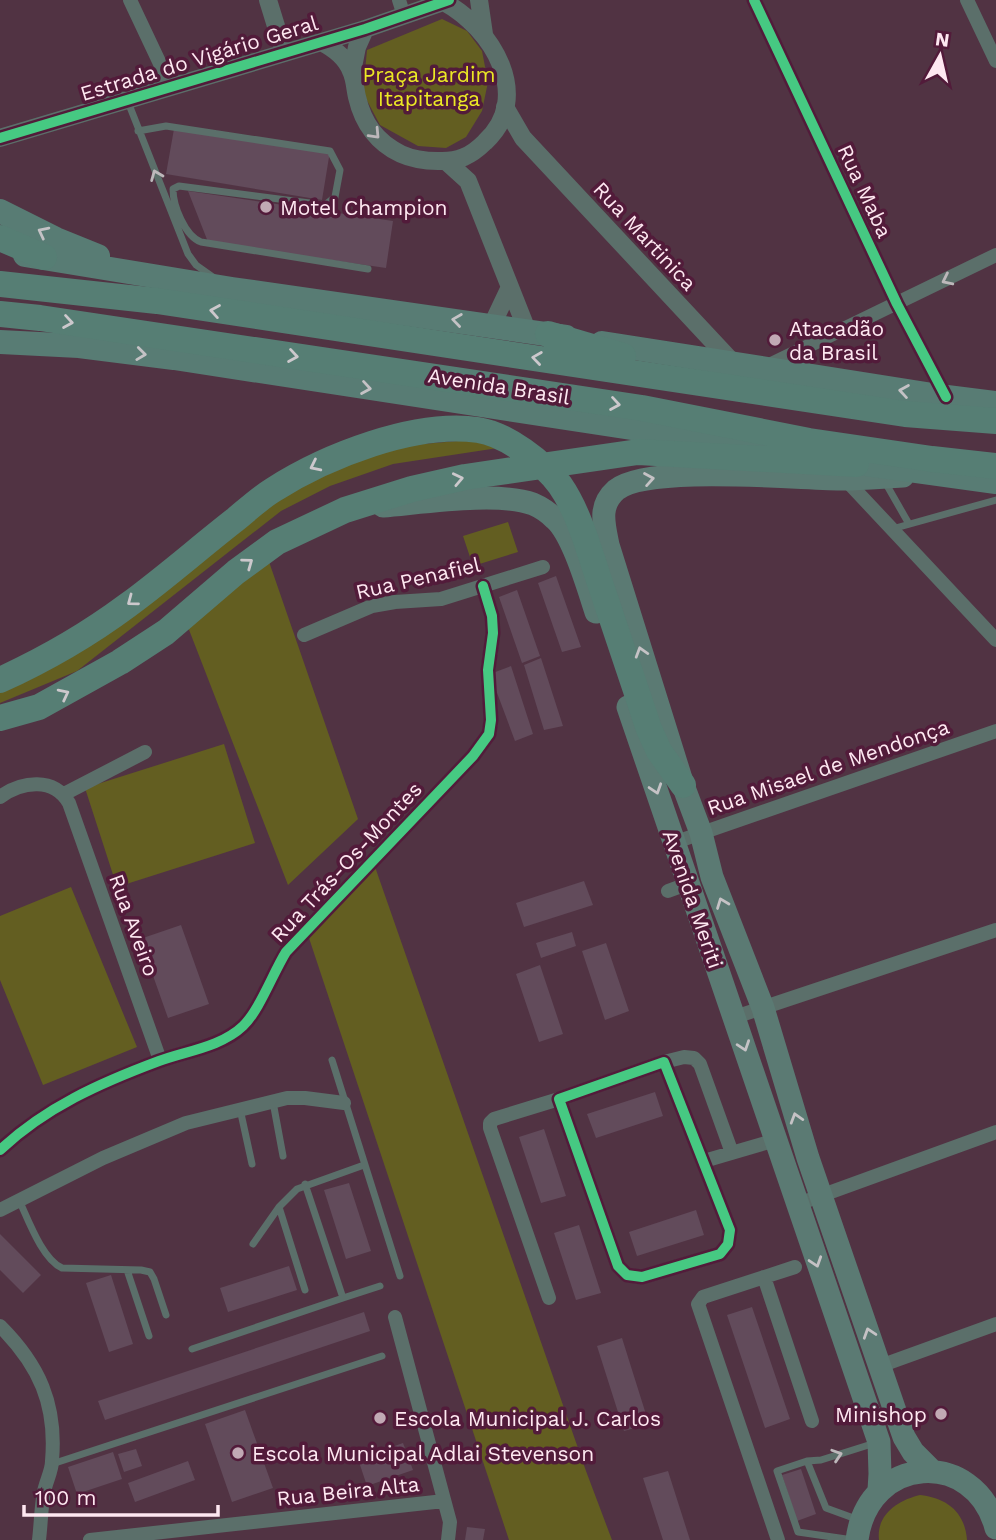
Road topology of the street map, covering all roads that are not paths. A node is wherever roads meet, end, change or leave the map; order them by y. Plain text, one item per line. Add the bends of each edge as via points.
1 (130, 0) edge
2 (268, 0) edge
3 (479, 0) edge
4 (754, 0) edge
5 (967, 0) edge
6 (447, 1) edge
7 (402, 8) edge
8 (365, 29) junction
9 (484, 34) junction
10 (321, 41) junction
11 (284, 52) junction
12 (996, 61) edge
13 (352, 72) junction
14 (171, 87) junction
15 (127, 100) junction
16 (505, 107) junction
17 (498, 130) junction
18 (138, 131) junction
19 (0, 138) edge
20 (523, 138) junction
21 (473, 153) junction
22 (447, 162) junction
23 (468, 181) junction
24 (0, 211) edge
25 (0, 239) edge
26 (0, 252) edge
27 (996, 255) edge
28 (44, 257) junction
29 (368, 269) dead end
30 (153, 276) junction
31 (0, 284) edge
32 (232, 289) junction
33 (509, 289) junction
34 (897, 304) junction
35 (0, 314) edge
36 (492, 325) junction
37 (537, 332) junction
38 (0, 342) edge
39 (734, 365) junction
40 (761, 369) junction
41 (799, 397) junction
42 (946, 397) junction
43 (996, 403) edge
44 (996, 421) edge
45 (996, 466) edge
46 (875, 471) junction
47 (845, 479) junction
48 (996, 482) edge
49 (996, 500) edge
50 (345, 510) junction
51 (603, 519) joint
52 (909, 524) junction
53 (891, 530) junction
54 (543, 567) dead end
55 (483, 586) junction
56 (304, 635) dead end
57 (996, 640) edge
58 (0, 680) edge
59 (0, 718) edge
60 (996, 731) edge
61 (145, 752) dead end
62 (683, 785) junction
63 (0, 797) edge
64 (66, 798) junction
65 (701, 833) junction
66 (673, 842) junction
67 (996, 930) edge
68 (763, 1008) junction
69 (735, 1017) junction
70 (160, 1060) junction
71 (332, 1060) dead end
72 (664, 1062) junction
73 (559, 1099) junction
74 (272, 1101) junction
75 (344, 1103) junction
76 (239, 1108) junction
77 (0, 1130) edge
78 (996, 1132) edge
79 (15, 1136) junction
80 (776, 1140) junction
81 (0, 1150) edge
82 (732, 1153) junction
83 (283, 1156) dead end
84 (704, 1161) junction
85 (252, 1164) dead end
86 (364, 1165) junction
87 (306, 1184) junction
88 (821, 1195) junction
89 (19, 1199) junction
90 (798, 1204) junction
91 (279, 1207) junction
92 (0, 1210) edge
93 (253, 1244) dead end
94 (795, 1267) dead end
95 (127, 1270) junction
96 (400, 1276) dead end
97 (764, 1277) junction
98 (380, 1286) dead end
99 (305, 1290) dead end
100 (343, 1298) junction
101 (549, 1298) dead end
102 (166, 1315) dead end
103 (395, 1317) dead end
104 (996, 1325) edge
105 (0, 1326) edge
106 (149, 1336) dead end
107 (192, 1349) dead end
108 (382, 1356) dead end
109 (880, 1366) junction
110 (812, 1421) dead end
111 (878, 1443) junction
112 (807, 1461) junction
113 (52, 1464) junction
114 (932, 1471) junction
115 (878, 1490) junction
116 (444, 1502) junction
117 (996, 1528) edge
118 (857, 1533) edge
119 (39, 1540) edge
120 (90, 1540) edge
121 (447, 1540) edge
122 (778, 1540) edge

1 - 14 street
2 - 11 street
3 - 9 street
4 - 34 street, Rua Maba
5 - 12 street
6 - 7 street, Estrada do Vigário Geral
6 - 9 street
7 - 8 street, Estrada do Vigário Geral
8 - 10 street, Estrada do Vigário Geral
8 - 13 street
9 - 16 street via 503,69
10 - 11 street, Estrada do Vigário Geral
10 - 13 street
11 - 14 street, Estrada do Vigário Geral
13 -> 22 street via 363,117 374,135 405,156
14 - 15 street, Estrada do Vigário Geral
15 - 18 lane
15 - 19 street, Estrada do Vigário Geral
16 - 17 street
16 - 20 street, Rua Martinica
17 - 20 street, Rua Martinica
17 - 21 street
18 - 29 lane via 166,126 330,151 340,170 335,197 325,205 179,186 173,189 173,198 193,240
32 -> 18 lane via 191,258
20 - 39 street, Rua Martinica
21 - 22 street
21 - 23 street
22 - 23 street
23 - 33 street
30 -> 24 highway via 87,252
25 - 28 highway
26 - 28 highway
27 -> 34 street
28 - 30 highway
30 - 32 highway
41 -> 31 highway, Avenida Brasil via 157,301
36 -> 32 highway
33 - 36 street
33 - 37 street
34 - 40 street
34 - 42 street, Rua Maba
35 -> 45 highway, Avenida Brasil via 601,402 809,441
36 - 37 highway
37 - 39 highway
37 - 41 highway
38 -> 46 highway, Avenida Brasil via 174,358
39 - 40 highway
42 -> 40 highway
41 - 44 highway, Avenida Brasil via 905,414
42 - 43 highway
46 - 47 main road, Avenida Brasil
46 - 48 highway, Avenida Brasil
50 -> 46 highway via 466,477 638,452
46 - 52 lane
51 -> 47 main road, Avenida Brasil via 608,499 632,482 695,475
47 - 53 street
49 - 52 lane
59 -> 50 highway via 39,707 97,677 166,632 277,542
50 -> 66 main road, Avenida Meriti via 505,498 535,504 556,519 589,591
62 -> 51 main road, Avenida Meriti
52 - 53 lane
53 - 57 street
54 - 55 street, Rua Penafiel
55 - 56 street, Rua Penafiel via 441,599 372,606
55 - 70 street, Rua Trás-Os-Montes via 493,633 488,670 491,720 482,745 286,952 243,1026 218,1042
62 -> 58 highway via 649,729 568,499 551,473 527,453 481,430 428,432 379,442 312,467 271,491 127,605
60 - 65 street, Rua Misael de Mendonça
61 - 64 street
62 - 65 main road, Avenida Meriti
63 - 64 street via 30,784 48,785
64 - 70 street, Rua Aveiro
65 - 66 street, Rua Misael de Mendonça
68 -> 65 main road, Avenida Meriti via 712,877
66 - 69 main road, Avenida Meriti via 678,888
67 - 68 street
68 - 69 street
88 -> 68 main road, Avenida Meriti
69 -> 80 main road, Avenida Meriti
70 - 79 street, Rua Trás-Os-Montes via 76,1095
71 - 75 lane
72 - 73 street
72 - 82 street via 684,1056 700,1064
72 - 84 street
73 - 84 street via 618,1266 627,1275 642,1277 720,1254 729,1244 730,1230
73 - 101 street via 490,1123
74 - 75 street via 304,1098
74 - 76 street
74 - 83 lane
75 - 86 lane
76 - 85 lane
76 - 89 street via 150,1137
77 - 79 street
78 - 88 street
79 - 81 street, Rua Trás-Os-Montes
80 - 82 street
80 - 90 main road, Avenida Meriti
82 - 84 street
86 - 87 lane
86 - 96 lane
87 - 91 lane
87 - 100 lane
88 - 90 street
109 -> 88 main road, Avenida Meriti
89 - 92 street
89 - 95 lane via 56,1265
90 -> 111 main road, Avenida Meriti
91 - 93 lane
91 - 99 lane
94 - 97 street
95 - 102 lane via 145,1270 152,1275
95 - 106 lane
97 - 110 street
97 - 122 street via 703,1297 698,1304
98 - 100 lane
100 - 107 lane
103 - 116 street
104 - 109 street
105 - 113 street via 36,1370 46,1392
108 - 113 lane
109 - 114 main road, Avenida Meriti via 908,1447
112 -> 111 lane
111 - 115 main road, Avenida Meriti
112 - 118 lane via 826,1508
112 - 118 lane via 777,1471 798,1532
113 - 119 street
114 - 115 main road via 895,1479
114 - 117 main road via 955,1478 979,1494
115 - 118 main road
116 - 120 street, Rua Beira Alta
116 - 121 street via 450,1522

